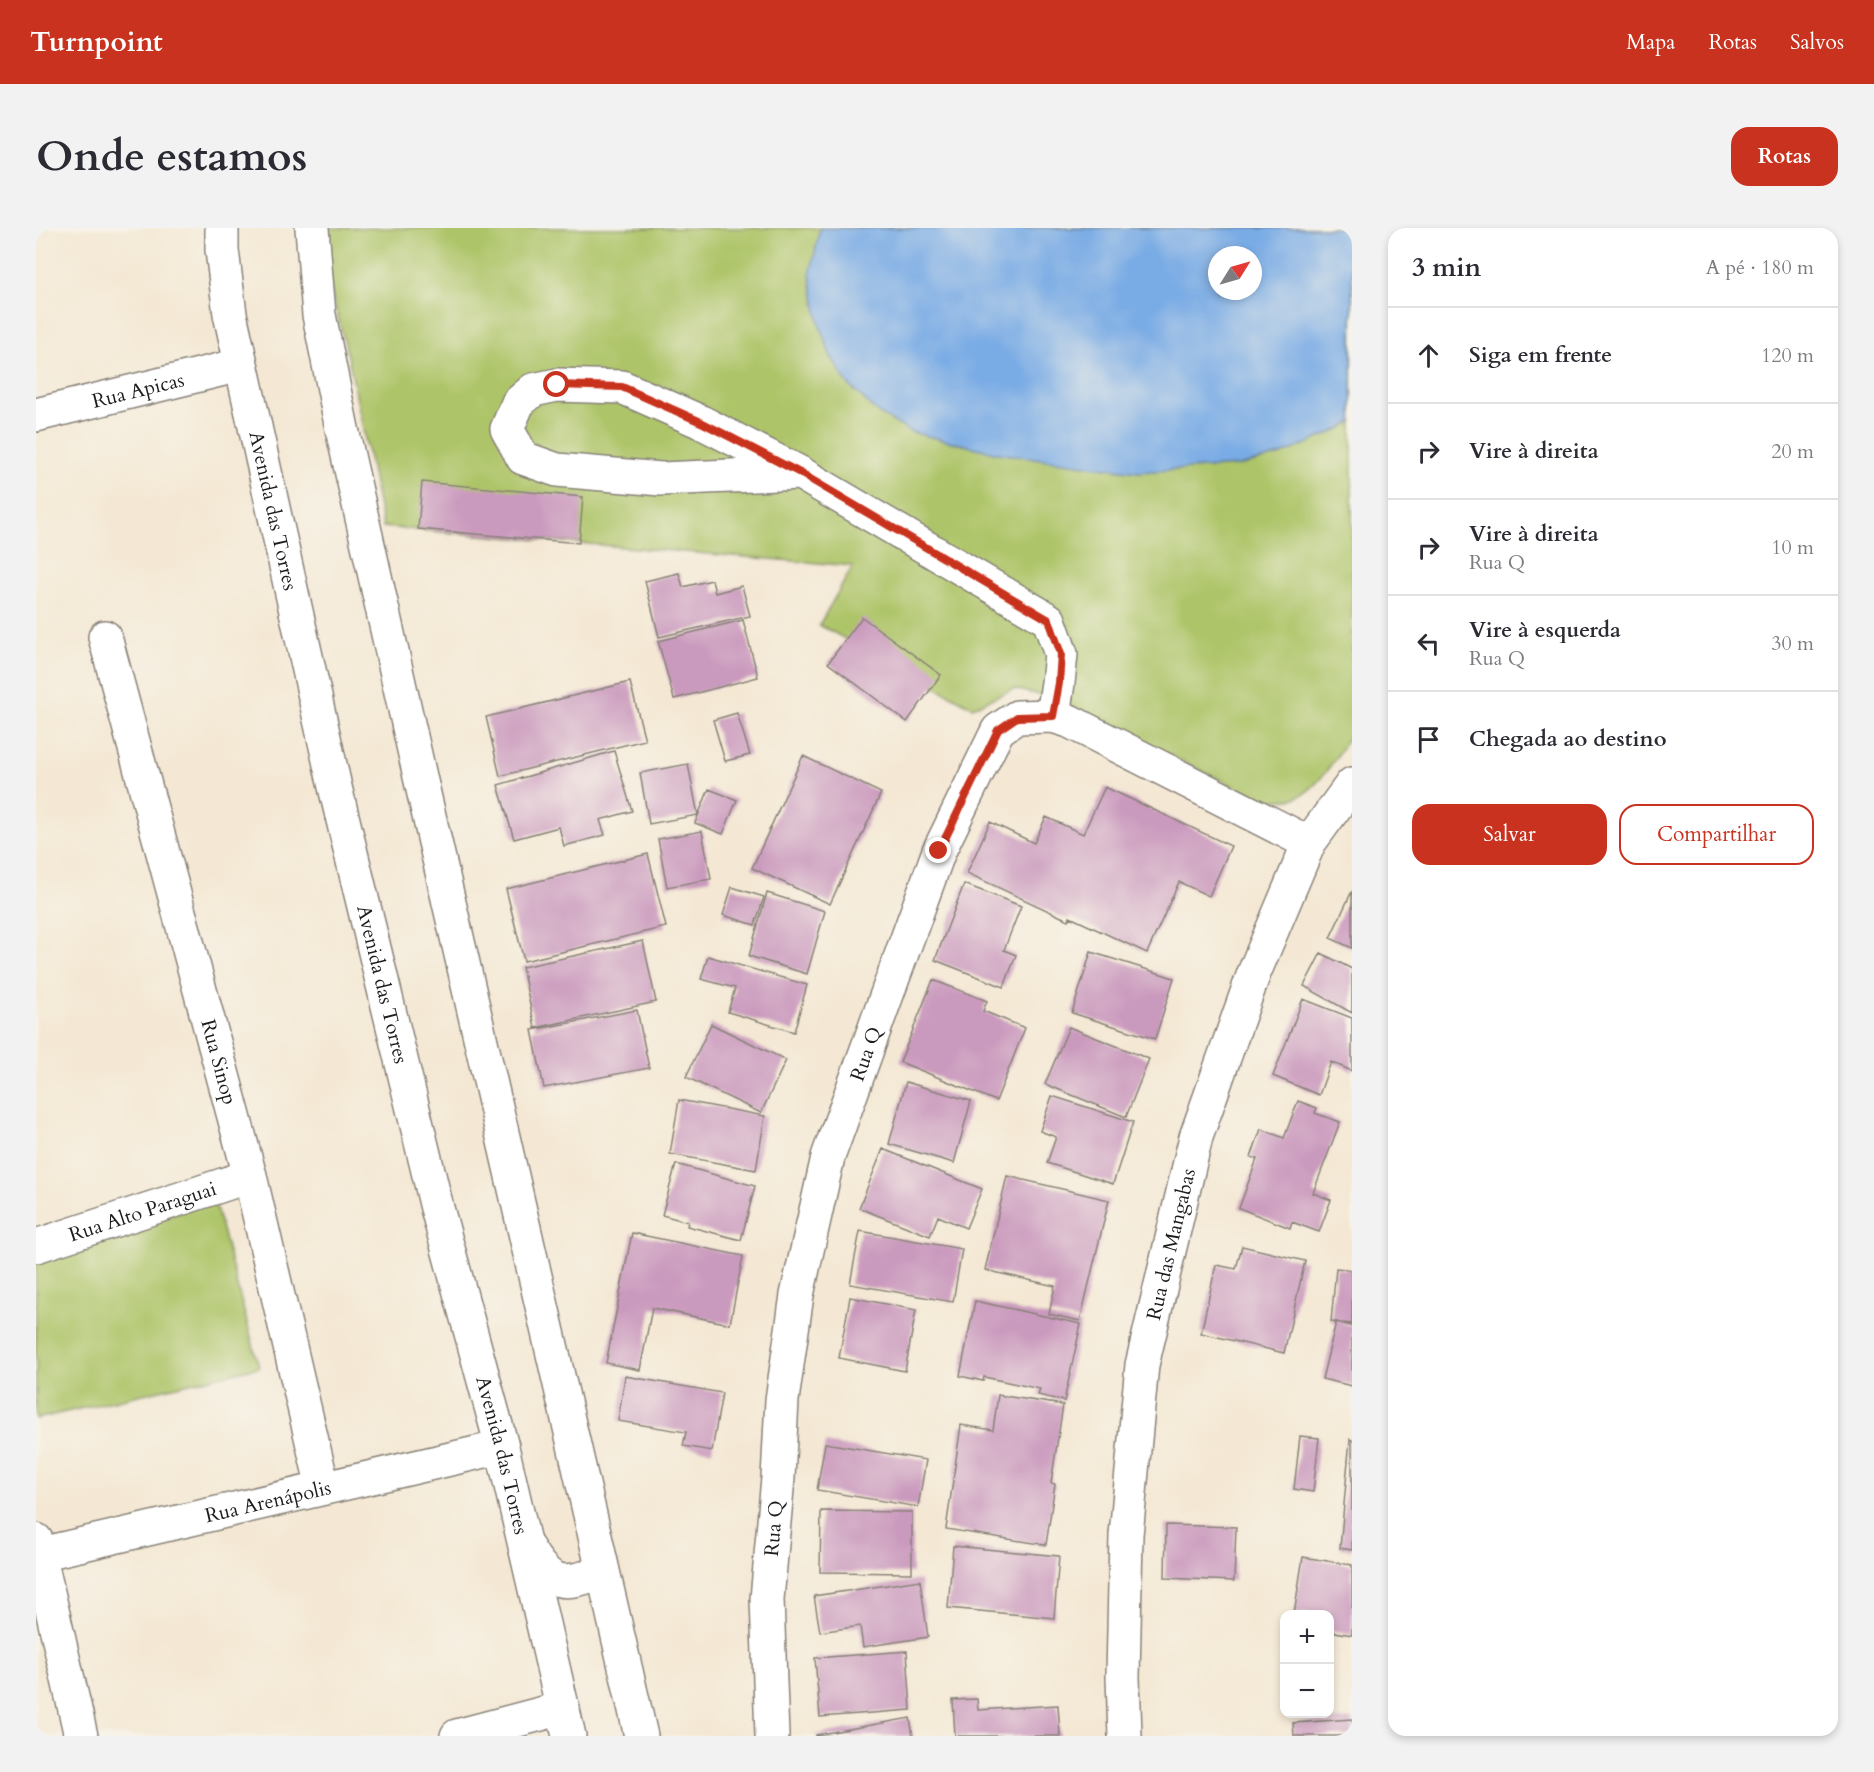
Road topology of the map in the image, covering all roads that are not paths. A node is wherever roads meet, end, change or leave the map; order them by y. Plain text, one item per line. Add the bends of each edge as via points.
1 (222, 228) edge
2 (312, 228) edge
3 (240, 365) junction
4 (36, 415) edge
5 (800, 473) junction
6 (105, 636) dead end
7 (1053, 716) junction
8 (1352, 784) edge
9 (1309, 843) junction
10 (250, 1176) junction
11 (36, 1246) edge
12 (502, 1447) junction
13 (323, 1488) junction
14 (524, 1542) junction
15 (37, 1550) edge
16 (602, 1571) junction
17 (566, 1722) edge
18 (81, 1736) edge
19 (457, 1736) edge
20 (641, 1736) edge
21 (772, 1736) edge
22 (1125, 1736) edge

1 - 3 street, Avenida das Torres via 230,314
2 - 16 street via 319,315 342,429
3 - 4 street, Rua Apicas
3 - 12 street, Avenida das Torres via 335,788 437,1208
5 - 5 street via 622,387 557,385 533,390 518,403 507,429 523,458 557,470 661,479
5 - 7 street via 1049,620 1061,654
6 - 10 street, Rua Sinop
7 - 9 street, Rua Q via 1070,721
7 - 21 street, Rua Q via 1017,717 998,730 984,756 939,851 828,1157 798,1295 782,1400 767,1599
8 - 9 street, Rua das Mangabas
9 - 22 street, Rua das Mangabas via 1254,973 1196,1137 1142,1365 1126,1535
10 - 11 street, Rua Alto Paraguai
10 - 13 street, Rua Sinop
12 - 13 street, Rua Arenápolis
12 - 14 street, Avenida das Torres
13 - 15 street, Rua Arenápolis
14 - 16 street via 538,1566 557,1581 579,1580
14 - 17 street, Avenida das Torres
15 - 18 street
16 - 20 street
17 - 19 street

